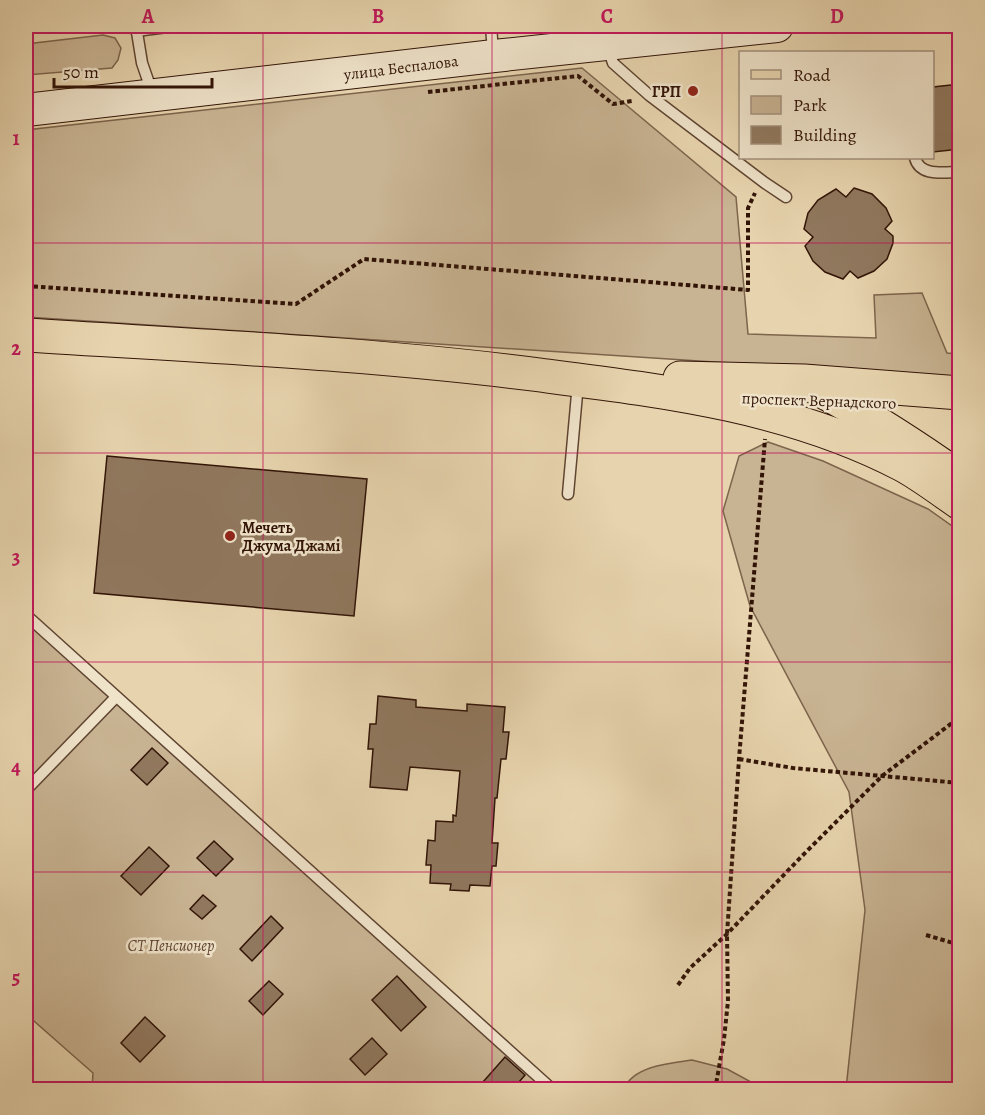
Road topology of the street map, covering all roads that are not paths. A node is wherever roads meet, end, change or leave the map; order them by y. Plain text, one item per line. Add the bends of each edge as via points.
1 (175, 26) edge
2 (777, 26) edge
3 (136, 28) edge
4 (492, 41) edge
5 (607, 45) junction
6 (153, 95) junction
7 (26, 110) edge
8 (915, 159) edge
9 (960, 172) edge
10 (786, 196) dead end
11 (26, 335) edge
12 (499, 370) junction
13 (578, 380) junction
14 (804, 381) junction
15 (960, 393) edge
16 (679, 394) junction
17 (841, 401) junction
18 (960, 404) edge
19 (960, 478) edge
20 (568, 495) dead end
21 (960, 502) edge
22 (26, 615) edge
23 (116, 697) junction
24 (26, 790) edge
25 (553, 1089) edge

1 - 3 lane
2 - 5 main road, улица Беспалова
3 - 6 lane
4 - 5 main road, улица Беспалова
4 - 6 main road, улица Беспалова
5 - 10 lane via 613,63 654,98
6 - 7 main road, улица Беспалова
8 - 9 lane via 924,170
11 - 12 main road via 402,359
12 - 13 main road
12 - 14 main road, проспект Вернадского
13 - 16 main road
13 - 20 lane
14 - 15 main road, проспект Вернадского
14 - 17 main road
16 - 17 main road, проспект Вернадского
16 - 21 main road via 773,414 824,430 906,467
17 - 18 main road, проспект Вернадского
17 - 19 main road
22 - 23 lane
23 - 24 lane
23 - 25 lane

